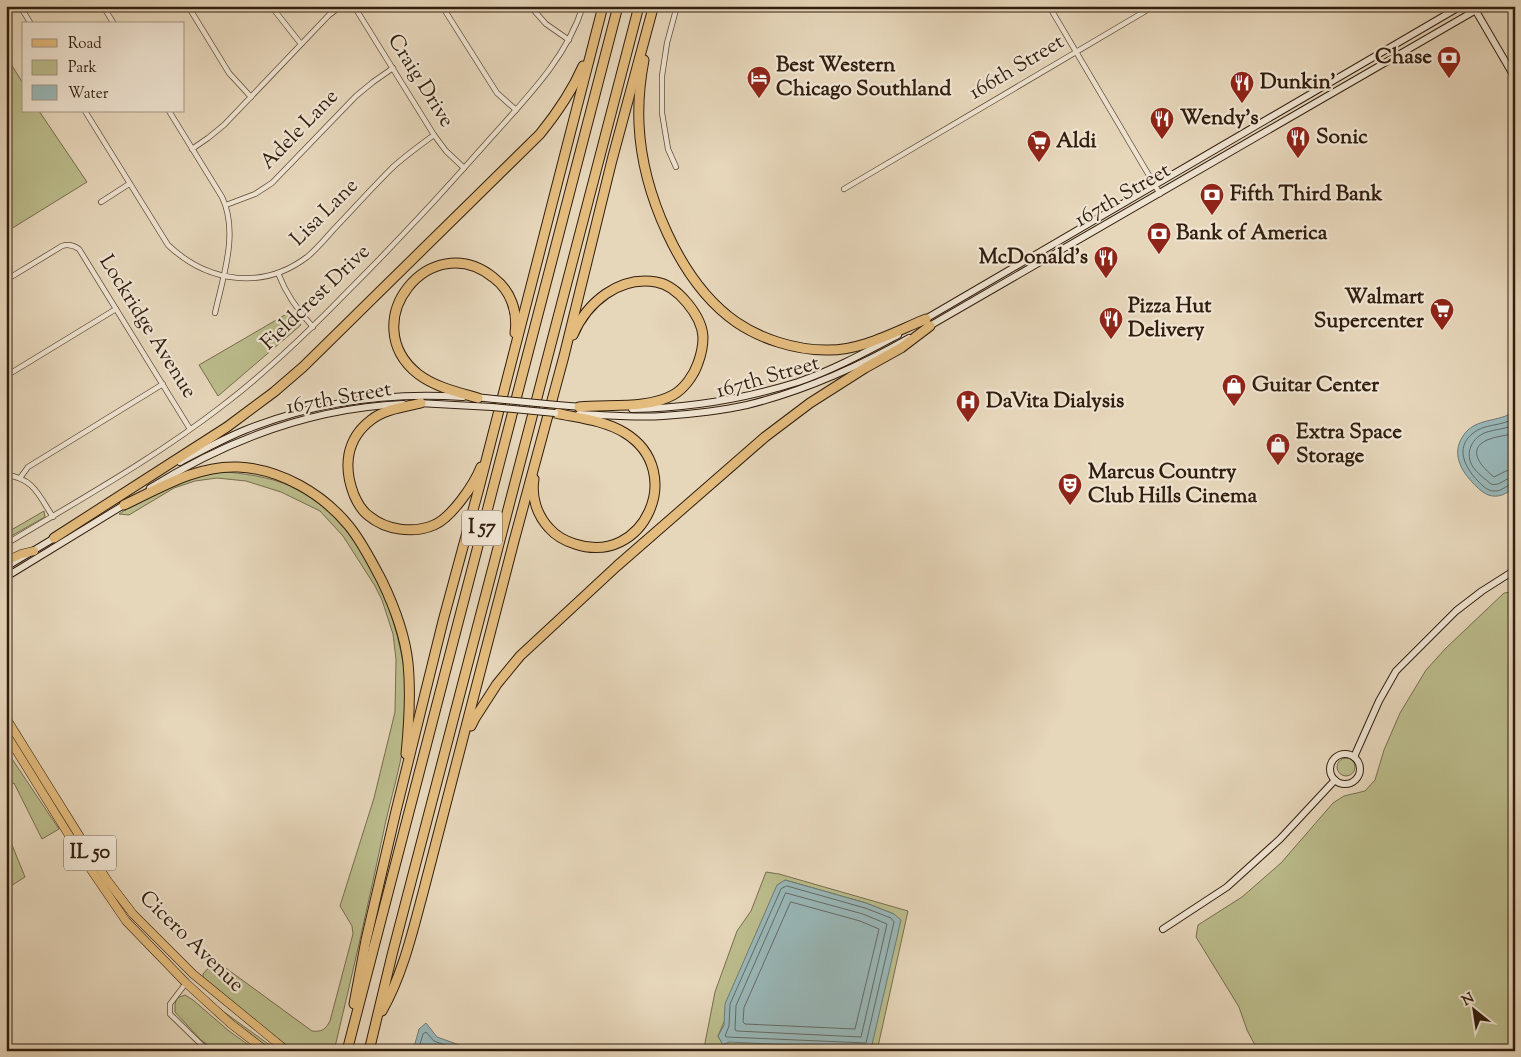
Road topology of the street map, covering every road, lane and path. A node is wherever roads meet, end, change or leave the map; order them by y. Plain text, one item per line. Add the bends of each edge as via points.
1 (20, 6) edge
2 (103, 6) edge
3 (188, 6) edge
4 (271, 6) edge
5 (341, 6) edge
6 (354, 6) edge
7 (442, 6) edge
8 (530, 6) edge
9 (583, 6) edge
10 (603, 6) edge
11 (618, 6) edge
12 (639, 6) edge
13 (676, 6) edge
14 (1049, 6) edge
15 (1154, 6) edge
16 (1461, 6) edge
17 (1483, 6) edge
18 (654, 7) edge
19 (1474, 8) edge
20 (30, 22) edge
21 (113, 22) edge
22 (595, 35) junction
23 (569, 40) junction
24 (301, 44) junction
25 (1076, 52) junction
26 (393, 68) junction
27 (1515, 78) edge
28 (251, 97) junction
29 (516, 110) junction
30 (86, 112) edge
31 (170, 112) edge
32 (434, 135) junction
33 (192, 149) junction
34 (676, 166) dead end
35 (464, 168) junction
36 (129, 184) junction
37 (1154, 184) junction
38 (844, 189) dead end
39 (1160, 194) junction
40 (101, 202) dead end
41 (226, 205) junction
42 (278, 273) junction
43 (223, 276) junction
44 (6, 280) edge
45 (116, 309) junction
46 (215, 313) dead end
47 (928, 322) junction
48 (313, 327) junction
49 (564, 356) junction
50 (512, 362) junction
51 (6, 376) edge
52 (163, 384) junction
53 (478, 398) junction
54 (421, 403) junction
55 (580, 407) junction
56 (556, 409) junction
57 (190, 429) junction
58 (492, 436) junction
59 (538, 448) junction
60 (6, 475) edge
61 (20, 478) junction
62 (124, 505) junction
63 (53, 516) junction
64 (54, 538) junction
65 (6, 544) edge
66 (34, 551) junction
67 (6, 561) edge
68 (6, 567) edge
69 (1515, 570) edge
70 (6, 577) edge
71 (6, 718) edge
72 (6, 734) edge
73 (460, 754) junction
74 (1354, 757) junction
75 (1335, 780) junction
76 (396, 811) junction
77 (1163, 929) dead end
78 (193, 974) junction
79 (186, 983) junction
80 (376, 1019) junction
81 (208, 1051) edge
82 (266, 1051) edge
83 (287, 1051) edge
84 (346, 1051) edge
85 (368, 1051) edge

1 - 20 street
2 - 21 street
3 - 28 street via 229,73
4 - 24 street
5 - 24 street
6 - 26 street, Craig Drive
7 - 29 street via 497,93
8 - 23 street via 546,24
9 - 23 street, Fieldcrest Drive
10 - 22 highway
11 - 84 highway, I 57
12 - 80 highway, I 57
13 - 34 street via 662,76 662,113 668,149
14 - 25 street
15 - 25 street, 166th Street
16 - 37 main road, 167th Street
17 - 19 main road, 167th Street
18 - 47 highway via 640,84 639,124 645,168 668,235 697,282 715,303 737,322 765,337 790,346 825,350 850,349
18 - 49 highway
19 - 27 main road
19 - 39 main road, 167th Street
22 - 50 highway
22 - 64 highway via 573,88 540,134 324,348 274,392 227,427
23 - 29 street, Fieldcrest Drive via 551,68
24 - 28 street
25 - 37 street
25 - 38 street, 166th Street
26 - 32 street, Craig Drive
26 - 41 street, Adele Lane via 356,96 272,184
28 - 33 street via 218,131
29 - 35 street, Fieldcrest Drive
30 - 36 street, Lisa Lane
31 - 33 street
32 - 35 street, Craig Drive
32 - 42 street, Lisa Lane via 394,167 308,256
33 - 41 street
35 - 48 street, Fieldcrest Drive via 395,245
36 - 40 street
36 - 43 street, Lisa Lane via 168,244 193,264
37 - 39 street
37 - 47 main road, 167th Street
39 - 47 main road, 167th Street
41 - 43 street via 231,232
42 - 43 street, Lisa Lane via 253,278
42 - 48 street via 290,299
43 - 46 street
44 - 45 street, Lockridge Avenue via 55,250 74,245 83,254
45 - 51 street
45 - 52 street, Lockridge Avenue
47 - 55 main road, 167th Street via 798,382 744,396 659,408
47 - 56 main road, 167th Street via 866,361 834,376 746,405 661,416 616,416
47 - 73 highway via 900,348 810,403 765,437 574,606 520,656 497,684 475,718
48 - 57 street, Fieldcrest Drive via 238,393
49 - 55 highway via 576,328 589,309 600,297 625,285 658,282 689,304 698,320 703,336 701,356 687,383 674,394 659,401
49 - 59 highway
50 - 53 highway via 515,312 506,291 493,276 455,263 431,269 411,283 398,302 394,321 395,341 402,356 416,373 431,383
50 - 58 highway
52 - 57 street, Lockridge Avenue
52 - 61 street via 28,466
53 - 56 main road, 167th Street, bridge
53 - 64 main road, 167th Street via 421,395 362,399 280,418 219,442 165,469
54 - 56 main road, 167th Street, bridge
54 - 58 highway via 389,411 372,420 360,431 350,448 346,467 352,492 367,515 381,524 401,530 417,529 434,525 451,512 480,470
54 - 62 main road, 167th Street via 363,406 282,425 222,449 169,476
55 - 56 main road, 167th Street
56 - 59 highway via 608,425 640,446 649,460 655,482 654,502 644,522 624,540 606,546 592,548 560,538 546,526 535,503 533,485
57 - 63 street, Fieldcrest Drive
58 - 76 highway
59 - 73 highway
60 - 61 street
61 - 63 street via 31,484
62 - 70 main road, 167th Street
62 - 76 highway via 191,474 238,467 279,475 303,487 348,525 368,553 391,600 408,662 410,706
63 - 65 street, Fieldcrest Drive
64 - 66 main road, 167th Street
66 - 67 main road
66 - 68 main road, 167th Street
69 - 74 main road via 1456,611 1396,671 1378,701
71 - 78 main road, Cicero Avenue / IL 50 via 107,880 133,914
72 - 79 main road, Cicero Avenue / IL 50 via 122,915
73 - 80 highway via 408,945 390,996
74 - 75 main road via 1346,754 1334,760 1331,769
74 - 75 main road via 1360,766 1356,780 1346,784
75 - 77 main road via 1280,839 1228,887
76 - 84 highway via 366,940
78 - 79 main road
78 - 83 main road, Cicero Avenue / IL 50
79 - 81 street via 170,1004 170,1014
79 - 82 main road, Cicero Avenue / IL 50
80 - 85 highway, I 57

